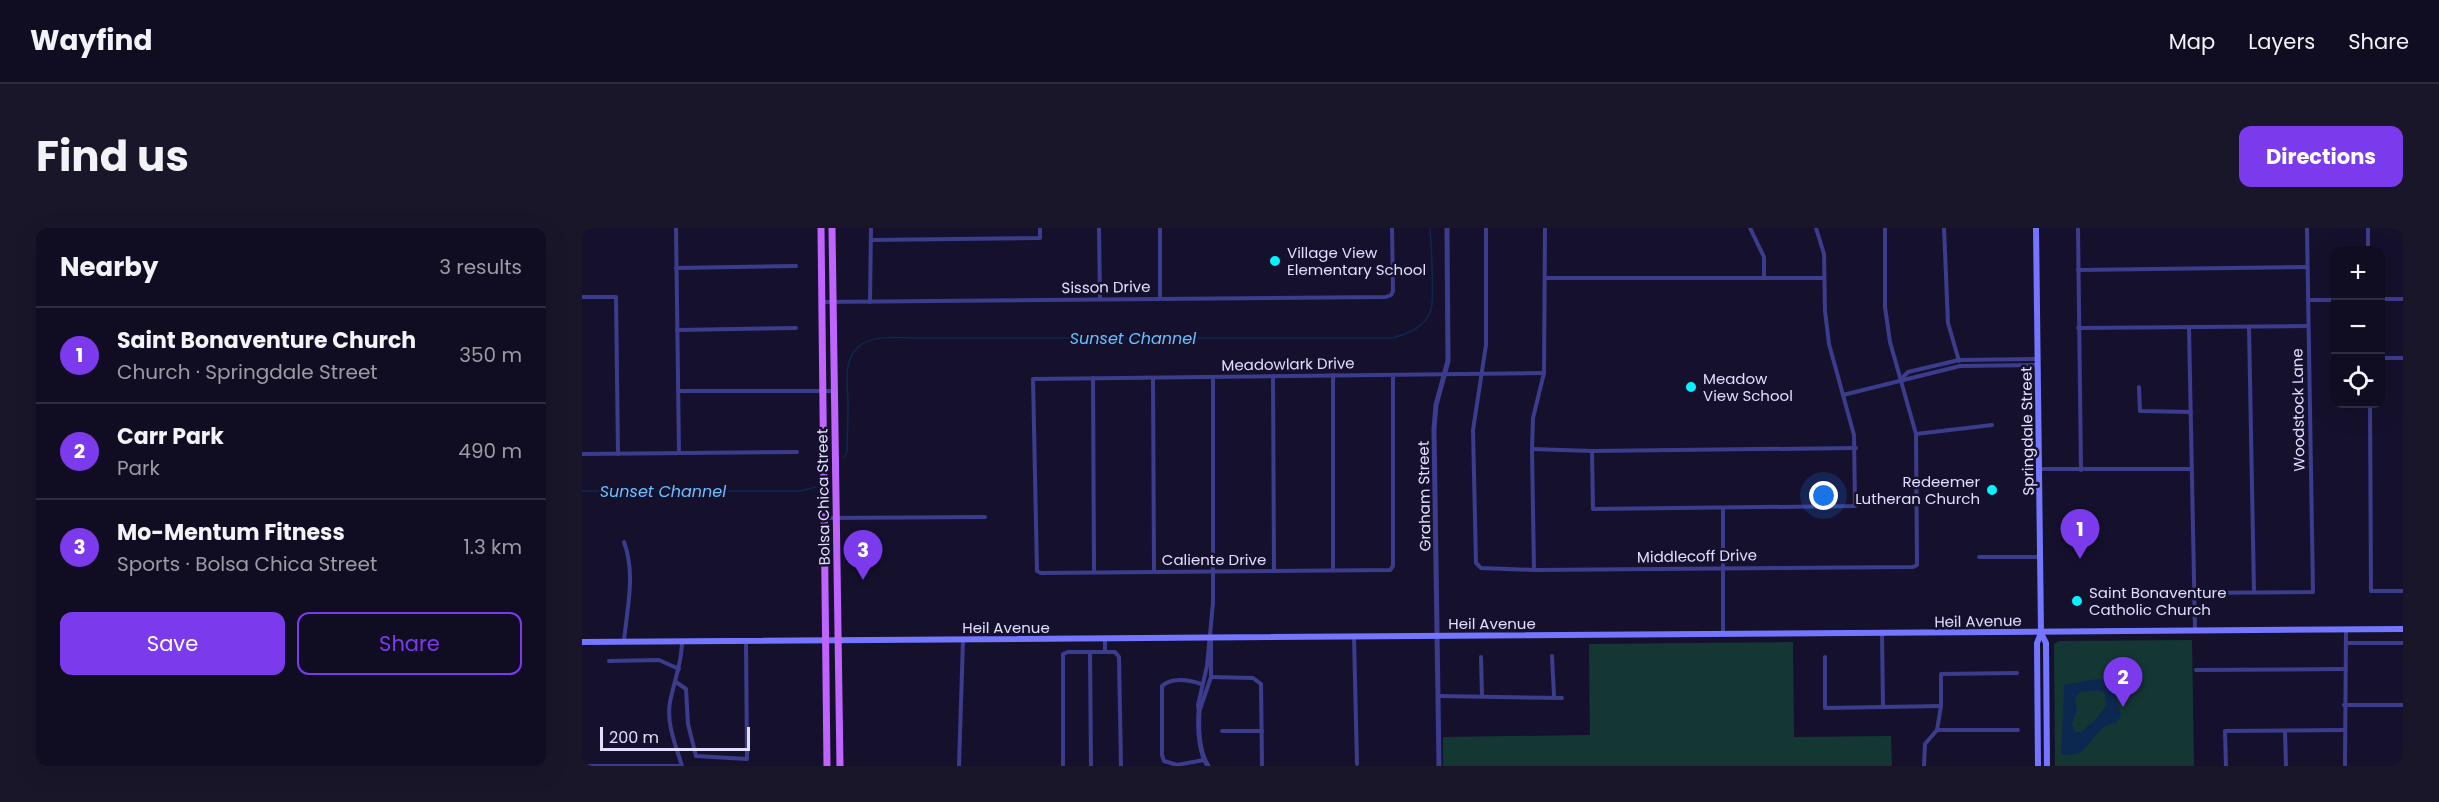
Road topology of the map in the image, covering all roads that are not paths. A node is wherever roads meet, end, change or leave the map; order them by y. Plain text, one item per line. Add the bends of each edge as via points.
1 (676, 228) edge
2 (821, 228) edge
3 (832, 228) edge
4 (871, 228) edge
5 (1040, 228) edge
6 (1100, 228) edge
7 (1160, 228) edge
8 (1392, 228) edge
9 (1447, 228) edge
10 (1486, 228) edge
11 (1545, 228) edge
12 (1750, 228) edge
13 (1816, 228) edge
14 (1885, 228) edge
15 (1944, 228) edge
16 (2036, 228) edge
17 (2078, 228) edge
18 (2307, 228) edge
19 (2368, 228) edge
20 (870, 240) junction
21 (2368, 246) edge
22 (796, 266) dead end
23 (2307, 267) junction
24 (676, 268) junction
25 (2078, 270) junction
26 (1764, 276) junction
27 (1545, 278) junction
28 (1824, 278) junction
29 (582, 297) edge
30 (1160, 298) junction
31 (1100, 299) junction
32 (2403, 299) edge
33 (2308, 300) junction
34 (2331, 300) edge
35 (2385, 300) edge
36 (822, 302) junction
37 (834, 302) junction
38 (870, 302) junction
39 (2308, 326) junction
40 (2189, 327) junction
41 (2249, 327) junction
42 (796, 328) dead end
43 (2078, 328) junction
44 (677, 330) junction
45 (2385, 358) edge
46 (2403, 358) edge
47 (1959, 360) junction
48 (2038, 362) junction
49 (1960, 366) junction
50 (1483, 372) junction
51 (1544, 372) junction
52 (1444, 373) junction
53 (1333, 375) junction
54 (1393, 375) junction
55 (1273, 376) junction
56 (1213, 377) junction
57 (1093, 378) junction
58 (1153, 378) junction
59 (1901, 379) junction
60 (2139, 387) dead end
61 (678, 391) junction
62 (822, 391) junction
63 (835, 391) junction
64 (1843, 395) junction
65 (2370, 408) edge
66 (2191, 412) junction
67 (1992, 425) dead end
68 (1916, 434) junction
69 (1856, 448) junction
70 (1532, 449) junction
71 (1592, 451) junction
72 (797, 452) dead end
73 (679, 453) junction
74 (582, 454) edge
75 (618, 454) junction
76 (2039, 469) junction
77 (2191, 469) junction
78 (2081, 470) junction
79 (1723, 508) junction
80 (838, 517) junction
81 (985, 517) dead end
82 (825, 518) junction
83 (624, 542) dead end
84 (1979, 557) dead end
85 (2040, 557) junction
86 (1723, 567) junction
87 (1333, 570) junction
88 (1534, 570) junction
89 (1214, 571) junction
90 (1274, 571) junction
91 (1094, 572) junction
92 (1154, 572) junction
93 (1038, 573) joint
94 (2403, 591) edge
95 (2254, 592) junction
96 (2193, 593) junction
97 (2403, 629) edge
98 (2195, 630) junction
99 (2346, 630) junction
100 (2041, 633) junction
101 (1724, 634) junction
102 (1882, 634) junction
103 (1354, 636) junction
104 (1439, 636) junction
105 (1105, 638) junction
106 (1210, 638) junction
107 (963, 640) junction
108 (746, 641) junction
109 (826, 641) junction
110 (838, 641) junction
111 (582, 642) edge
112 (623, 642) junction
113 (682, 642) junction
114 (2346, 643) junction
115 (2403, 643) edge
116 (1090, 652) junction
117 (1105, 652) junction
118 (1552, 656) dead end
119 (1481, 657) dead end
120 (1825, 657) dead end
121 (609, 661) dead end
122 (679, 669) junction
123 (2346, 669) junction
124 (2196, 670) dead end
125 (2017, 673) dead end
126 (1211, 677) junction
127 (676, 682) junction
128 (1201, 684) junction
129 (1439, 696) junction
130 (1482, 696) junction
131 (1554, 696) junction
132 (1562, 698) dead end
133 (2344, 705) junction
134 (2403, 705) edge
135 (1941, 706) junction
136 (1883, 707) junction
137 (1199, 712) junction
138 (1937, 730) junction
139 (2018, 730) dead end
140 (2344, 730) junction
141 (839, 731) junction
142 (1222, 731) dead end
143 (1262, 731) junction
144 (827, 732) junction
145 (2285, 732) junction
146 (1204, 760) junction
147 (1358, 764) dead end
148 (588, 766) edge
149 (682, 766) edge
150 (827, 766) edge
151 (840, 766) edge
152 (959, 766) edge
153 (1063, 766) edge
154 (1091, 766) edge
155 (1121, 766) edge
156 (1208, 766) edge
157 (1262, 766) edge
158 (1438, 766) edge
159 (1924, 766) edge
160 (2038, 766) edge
161 (2047, 766) edge
162 (2226, 766) edge
163 (2286, 766) edge
164 (2345, 766) edge

1 - 24 street
2 - 36 main road, Bolsa Chica Street
3 - 37 main road, Bolsa Chica Street
4 - 20 street
5 - 20 street via 1040,238
6 - 31 street
7 - 30 street
8 - 30 street, Sisson Drive via 1391,295
9 - 52 street, Graham Street via 1448,349
10 - 50 street
11 - 27 street
12 - 26 street via 1764,257
13 - 28 street via 1824,254
14 - 59 street via 1885,307
15 - 47 street via 1948,323
16 - 48 main road, Springdale Street
17 - 25 street
18 - 23 street, Woodstock Lane
19 - 21 street
20 - 38 street
22 - 24 street
23 - 25 street
23 - 33 street, Woodstock Lane
24 - 44 street
25 - 43 street
26 - 27 street
26 - 28 street
27 - 51 street
28 - 64 street via 1827,334
29 - 75 street via 616,297
30 - 31 street, Sisson Drive
31 - 38 street, Sisson Drive
32 - 35 street
33 - 34 street
33 - 39 street, Woodstock Lane
36 - 37 street, Sisson Drive
36 - 62 main road, Bolsa Chica Street
37 - 38 street, Sisson Drive
37 - 63 main road, Bolsa Chica Street
39 - 41 street
39 - 95 street, Woodstock Lane via 2313,592
40 - 41 street
40 - 43 street
40 - 66 street
41 - 95 street
42 - 44 street
43 - 78 street
44 - 61 street
45 - 46 street
47 - 48 street
47 - 49 street
47 - 59 street via 1908,372
48 - 49 street
48 - 76 main road, Springdale Street
49 - 59 street
50 - 51 street, Meadowlark Drive
50 - 52 street, Meadowlark Drive
50 - 88 street, Middlecoff Drive via 1473,430 1477,567
51 - 70 street via 1533,418
52 - 54 street, Meadowlark Drive
52 - 104 street, Graham Street via 1434,429
53 - 54 street, Meadowlark Drive
53 - 55 street, Meadowlark Drive
53 - 87 street
54 - 87 street, Caliente Drive via 1393,566 1390,570
55 - 56 street, Meadowlark Drive
55 - 90 street
56 - 58 street, Meadowlark Drive
56 - 89 street
57 - 58 street, Meadowlark Drive
57 - 91 street
57 - 93 street, Meadowlark Drive via 1033,379
58 - 92 street
59 - 64 street
59 - 68 street
60 - 66 street via 2140,411
61 - 62 street
61 - 73 street
62 - 63 street
62 - 82 main road, Bolsa Chica Street
63 - 80 main road, Bolsa Chica Street
64 - 69 street
65 - 94 street via 2371,591
66 - 77 street
67 - 68 street
68 - 86 street, Middlecoff Drive via 1917,565
69 - 71 street
69 - 79 street via 1855,506
70 - 71 street
70 - 88 street
71 - 79 street via 1593,509
72 - 73 street
73 - 75 street
74 - 75 street
76 - 78 street
76 - 85 main road, Springdale Street
77 - 78 street
77 - 96 street
79 - 86 street
80 - 81 street
80 - 82 street
80 - 110 main road, Bolsa Chica Street
82 - 109 main road, Bolsa Chica Street
83 - 112 street via 630,561 630,603
84 - 85 street
85 - 100 main road, Springdale Street
86 - 88 street, Middlecoff Drive
86 - 101 street
87 - 90 street, Caliente Drive
89 - 90 street, Caliente Drive
89 - 92 street, Caliente Drive
89 - 106 street
91 - 92 street, Caliente Drive
91 - 93 street, Caliente Drive
95 - 96 street
96 - 98 street
97 - 99 main road, Heil Avenue
98 - 99 main road, Heil Avenue
98 - 100 main road, Heil Avenue
99 - 114 street
100 - 102 main road, Heil Avenue
100 - 160 main road, Springdale Street via 2037,643
100 - 161 main road, Springdale Street via 2046,643
101 - 102 main road, Heil Avenue
101 - 104 main road, Heil Avenue
102 - 136 street
103 - 104 main road, Heil Avenue
103 - 106 main road, Heil Avenue
103 - 147 street
104 - 129 street, Graham Street
105 - 106 main road, Heil Avenue
105 - 107 main road, Heil Avenue
105 - 117 street
106 - 126 street
106 - 128 street
107 - 110 main road, Heil Avenue
107 - 152 street
108 - 109 main road, Heil Avenue
108 - 113 main road, Heil Avenue
108 - 127 street via 747,759 696,756 688,724 686,689
109 - 110 main road, Heil Avenue
109 - 144 main road, Bolsa Chica Street
110 - 141 main road, Bolsa Chica Street
111 - 112 main road, Heil Avenue
112 - 113 main road, Heil Avenue
113 - 122 street
114 - 115 street
114 - 123 street
116 - 117 street
116 - 153 street via 1063,654
116 - 154 street
117 - 155 street via 1115,652 1119,657
118 - 131 street
119 - 130 street
120 - 136 street via 1826,708
121 - 122 street via 659,660
122 - 127 street
123 - 124 street
123 - 133 street
125 - 135 street via 1941,674
126 - 137 street
126 - 143 street via 1259,681
127 - 149 street via 669,720
128 - 137 street
128 - 146 street via 1173,680 1161,688 1162,755 1164,761 1177,765
129 - 130 street
129 - 158 street, Graham Street
130 - 131 street
131 - 132 street
133 - 134 street
133 - 140 street
135 - 136 street
135 - 138 street
137 - 146 street
138 - 139 street
138 - 159 street via 1925,744
140 - 145 street
140 - 164 street
141 - 144 main road
141 - 151 main road, Bolsa Chica Street
142 - 143 street
143 - 157 street
144 - 150 main road, Bolsa Chica Street
145 - 162 street via 2225,731
145 - 163 street
146 - 156 street
148 - 149 street

